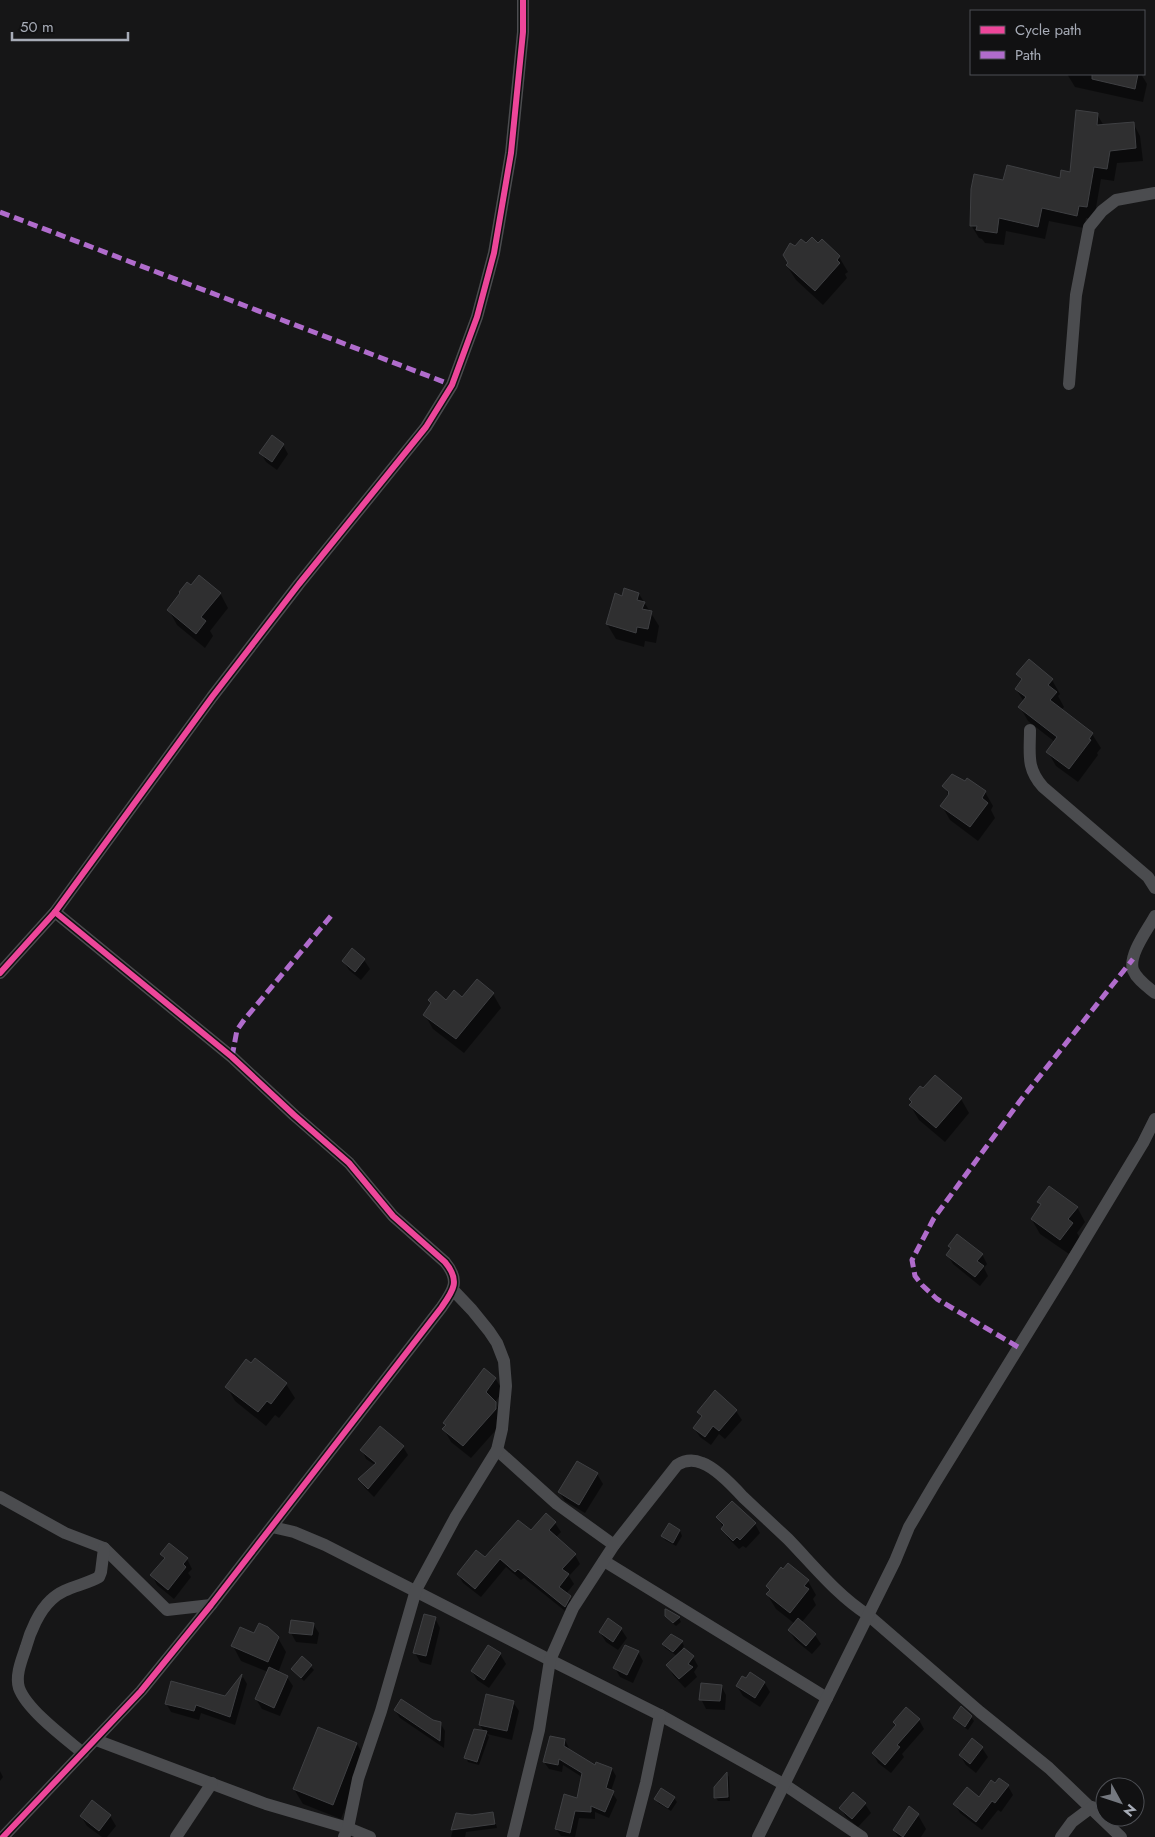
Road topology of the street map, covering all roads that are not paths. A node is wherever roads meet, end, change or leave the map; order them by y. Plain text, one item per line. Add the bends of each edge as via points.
1 (523, 0) edge
2 (1155, 193) edge
3 (1069, 384) dead end
4 (1030, 730) dead end
5 (1155, 888) edge
6 (55, 912) junction
7 (1155, 916) edge
8 (0, 973) edge
9 (1155, 993) edge
10 (1155, 1120) edge
11 (453, 1290) junction
12 (497, 1450) junction
13 (0, 1498) edge
14 (272, 1527) junction
15 (614, 1545) junction
16 (104, 1548) junction
17 (604, 1561) junction
18 (416, 1590) junction
19 (211, 1605) junction
20 (868, 1615) junction
21 (550, 1660) junction
22 (827, 1698) junction
23 (660, 1715) junction
24 (96, 1740) junction
25 (83, 1753) junction
26 (212, 1783) junction
27 (785, 1785) junction
28 (1092, 1807) junction
29 (346, 1832) edge
30 (3, 1837) edge
31 (176, 1837) edge
32 (370, 1837) edge
33 (513, 1837) edge
34 (632, 1837) edge
35 (758, 1837) edge
36 (862, 1837) edge
37 (1060, 1837) edge
38 (1122, 1837) edge

1 - 6 street via 523,32 511,153 494,253 477,317 452,385 426,427 212,697
2 - 3 street via 1116,200 1089,226 1076,295
4 - 5 street via 1030,767 1042,787 1148,877
6 - 8 street
6 - 11 street via 232,1057 349,1164 393,1216 446,1262 454,1278
7 - 9 street via 1133,959 1133,970
10 - 20 street via 909,1527
11 - 12 street via 489,1331 504,1361 506,1386
11 - 14 street
12 - 15 street via 557,1504
12 - 18 street
13 - 16 street via 65,1533
14 - 18 street via 325,1545
14 - 19 street
15 - 17 street
15 - 20 street via 677,1465 692,1460 703,1463 726,1480 837,1592
16 - 19 street via 167,1610
16 - 25 street via 99,1577 68,1588 50,1600 28,1637 18,1674 19,1688 30,1705
17 - 21 street via 573,1608
17 - 22 street
18 - 21 street
18 - 29 street via 358,1779
19 - 24 street
20 - 22 street
20 - 28 street
21 - 23 street
21 - 33 street via 539,1730
22 - 27 street
23 - 27 street
23 - 34 street
24 - 25 street
24 - 26 street
25 - 30 street
26 - 29 street
26 - 31 street
27 - 35 street
27 - 36 street
28 - 37 street via 1072,1822
28 - 38 street
29 - 32 street

